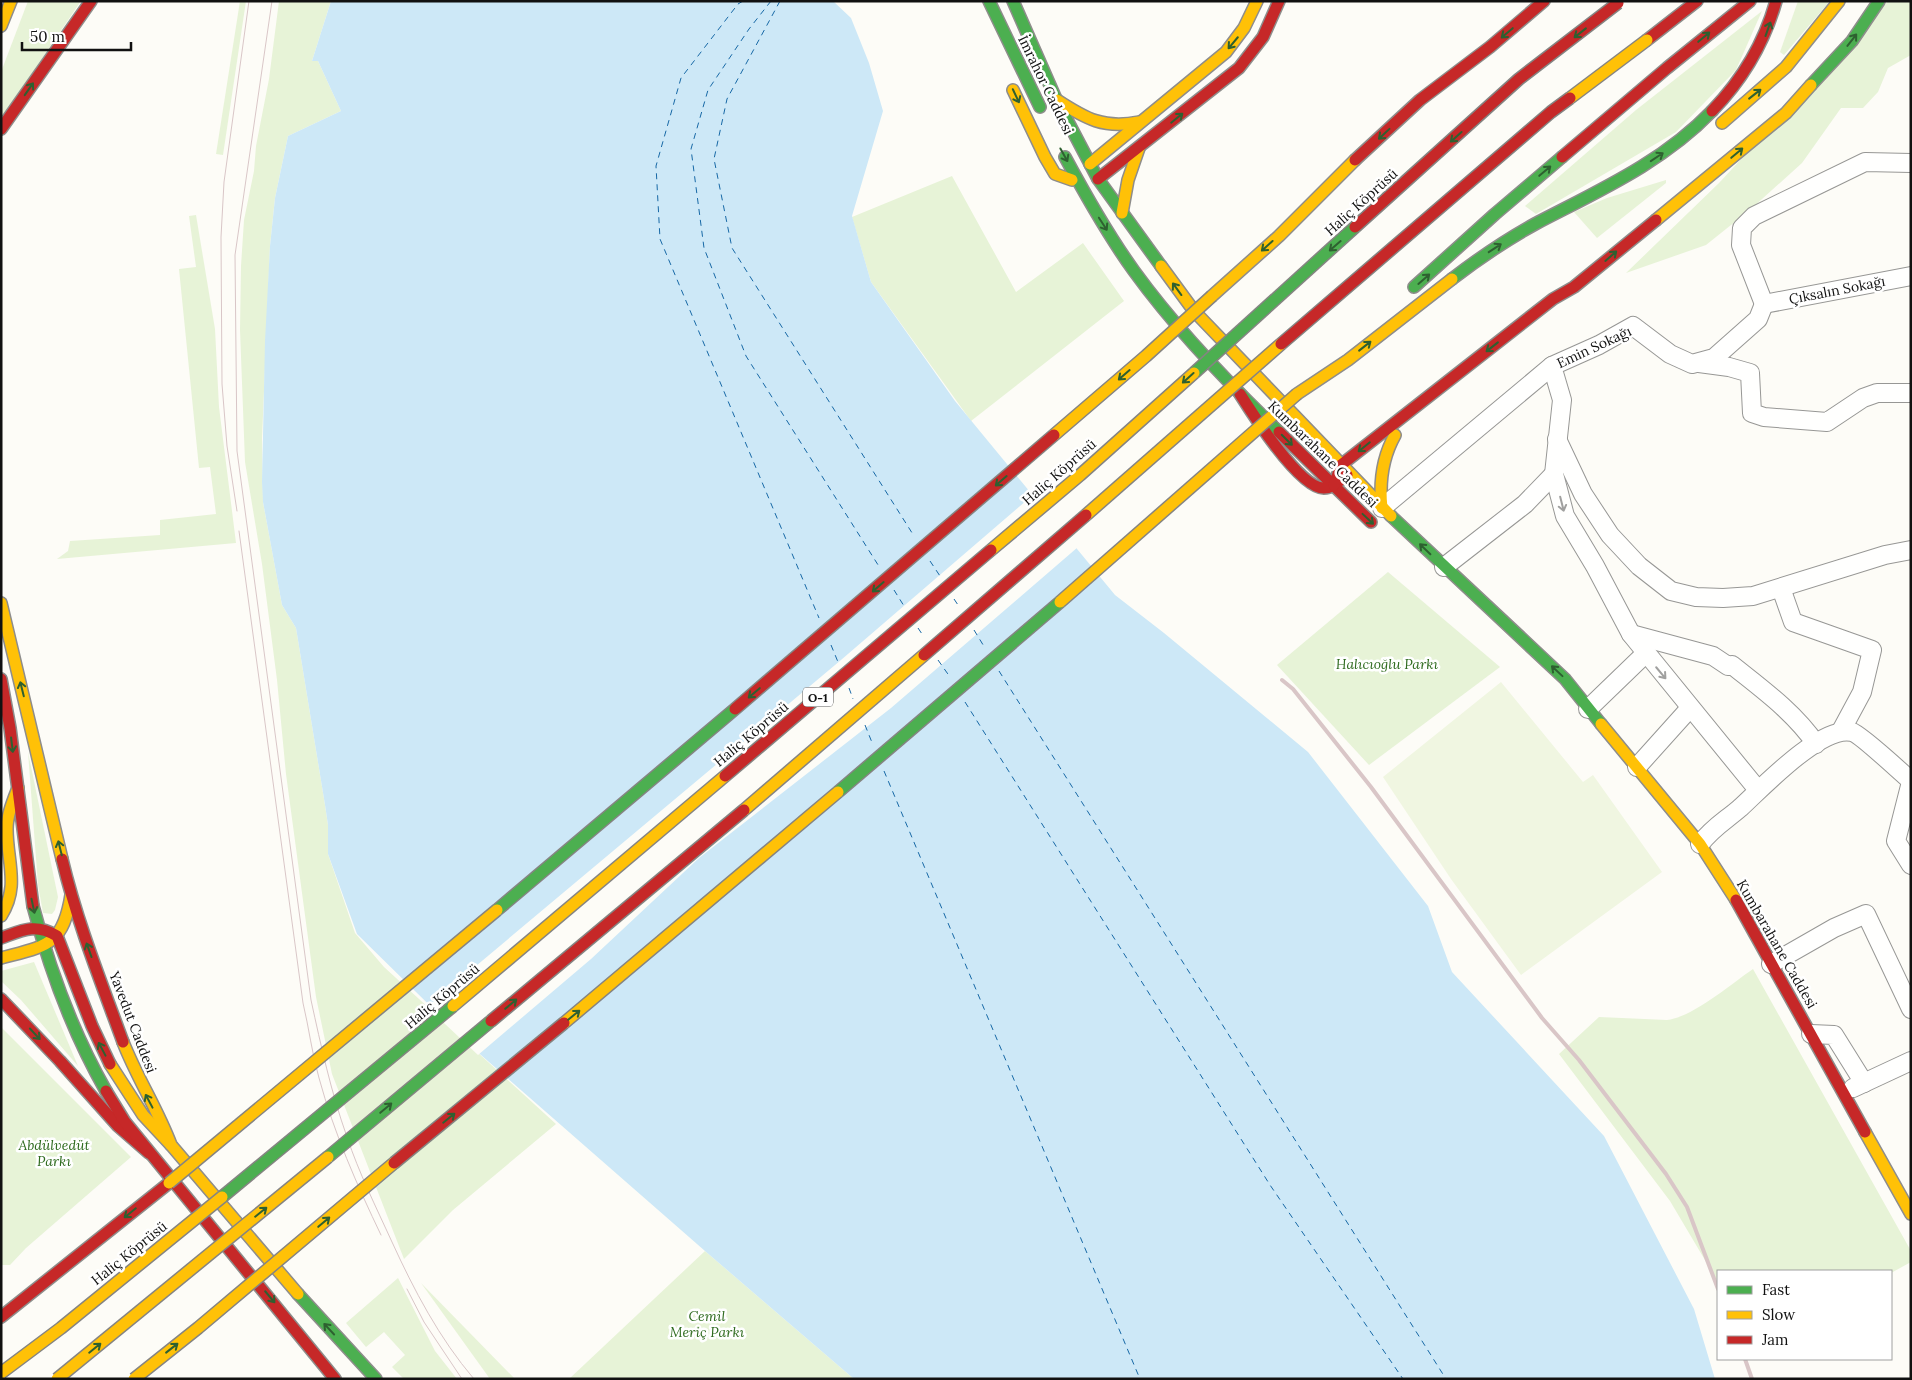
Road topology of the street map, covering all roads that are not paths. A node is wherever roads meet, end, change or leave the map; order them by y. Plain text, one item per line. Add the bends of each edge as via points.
1 (2, 1) edge
2 (11, 1) edge
3 (91, 1) edge
4 (987, 1) edge
5 (1013, 1) edge
6 (1257, 1) edge
7 (1279, 1) edge
8 (1544, 1) edge
9 (1697, 1) edge
10 (1750, 1) edge
11 (1776, 1) edge
12 (1839, 1) edge
13 (1880, 1) edge
14 (1620, 2) edge
15 (2, 24) edge
16 (988, 25) dead end
17 (1462, 54) dead end
18 (1007, 77) dead end
19 (1056, 100) junction
20 (1420, 100) junction
21 (1044, 114) dead end
22 (1139, 122) junction
23 (1, 129) edge
24 (1686, 136) junction
25 (1139, 148) junction
26 (1060, 149) dead end
27 (1911, 163) edge
28 (1090, 164) junction
29 (1098, 178) junction
30 (1079, 182) junction
31 (1122, 213) junction
32 (1911, 276) edge
33 (1574, 287) junction
34 (1403, 298) dead end
35 (1764, 304) junction
36 (1364, 333) dead end
37 (1697, 362) junction
38 (1552, 366) junction
39 (1911, 393) edge
40 (1297, 394) junction
41 (1396, 435) junction
42 (1557, 439) junction
43 (1345, 469) junction
44 (1554, 474) junction
45 (1334, 485) junction
46 (1382, 508) junction
47 (1383, 533) dead end
48 (1911, 550) edge
49 (1444, 567) junction
50 (1781, 588) junction
51 (1, 603) edge
52 (1631, 634) junction
53 (1646, 654) junction
54 (1, 679) edge
55 (1551, 681) dead end
56 (1690, 708) junction
57 (1588, 709) junction
58 (1842, 730) junction
59 (1816, 744) junction
60 (1637, 767) junction
61 (1911, 782) edge
62 (18, 788) junction
63 (1758, 790) junction
64 (1700, 844) junction
65 (1911, 865) edge
66 (71, 895) junction
67 (1, 916) edge
68 (38, 927) junction
69 (56, 936) junction
70 (1, 938) edge
71 (44, 945) junction
72 (1, 958) edge
73 (1771, 964) junction
74 (1, 999) edge
75 (1911, 1009) edge
76 (1811, 1034) junction
77 (1911, 1061) edge
78 (1864, 1083) junction
79 (1843, 1093) junction
80 (171, 1144) junction
81 (149, 1152) junction
82 (1909, 1208) edge
83 (1, 1317) edge
84 (298, 1331) junction
85 (362, 1365) junction
86 (309, 1367) dead end
87 (1, 1373) edge
88 (57, 1379) edge
89 (134, 1379) edge
90 (335, 1379) edge
91 (366, 1379) edge
92 (376, 1379) edge

1 - 15 main road
2 - 15 main road
23 -> 3 main road
4 - 16 main road
4 - 21 main road, İmrahor Caddesi
5 - 19 main road, İmrahor Caddesi
6 -> 22 main road via 1244,28 1226,52
25 -> 7 main road via 1239,68 1265,37
8 -> 20 main road
88 -> 9 main road, O-1, bridge via 694,853 1522,136
34 -> 10 main road via 1496,214
24 -> 11 main road via 1715,109 1748,68 1764,39
24 -> 12 main road via 1707,132 1728,118 1786,67
33 -> 13 main road via 1786,113 1852,41
14 -> 87 main road, Haliç Köprüsü / O-1, bridge via 1519,79 1080,474 428,1028 61,1328
17 - 20 main road
18 -> 30 main road via 1055,174
19 - 22 main road via 1100,124
19 - 28 main road, İmrahor Caddesi
20 -> 83 main road, bridge via 1279,236 1146,356 864,600 358,1026
22 - 28 main road
40 -> 24 main road via 1329,374 1494,248 1654,160
25 - 29 main road
25 - 31 main road via 1127,179
26 -> 30 main road, İmrahor Caddesi
27 - 35 street via 1865,162 1754,216 1742,228 1741,245
28 - 29 main road, İmrahor Caddesi
28 - 30 main road
29 - 30 main road
29 - 31 main road, Kumbarahane Caddesi
30 -> 45 main road via 1134,271 1240,394 1269,439 1308,482 1318,488
43 -> 31 main road, Kumbarahane Caddesi via 1194,311
32 - 35 street, Çıksalın Sokağı
33 - 41 main road via 1560,304
33 -> 43 main road via 1540,309
35 - 37 street via 1758,319 1714,358
36 - 40 main road
37 - 38 street, Emin Sokağı via 1692,364 1670,354 1633,326
37 - 39 street via 1750,373 1752,412 1764,417 1827,422 1863,398 1877,393
38 - 42 street, Emin Sokağı via 1562,400
38 - 46 street
89 -> 40 main road, bridge via 634,966
41 - 43 main road
41 - 46 main road via 1388,446 1380,476
42 - 44 street, Emin Sokağı
42 - 50 street via 1582,494 1610,535 1639,566 1671,591 1696,597 1723,598 1753,596
43 - 45 main road
43 - 46 main road, Kumbarahane Caddesi
44 - 49 street via 1525,504
44 -> 52 street, Emin Sokağı via 1565,516
45 -> 47 main road, Kumbarahane Caddesi
49 -> 46 main road, Kumbarahane Caddesi
48 - 50 street
57 -> 49 main road, Kumbarahane Caddesi via 1565,679
50 - 58 street via 1793,622 1872,650 1862,692
66 -> 51 main road, Yavedut Caddesi
52 - 53 street, Emin Sokağı
52 - 59 street via 1713,656 1728,666 1732,665 1802,725
53 -> 56 street, Emin Sokağı
53 - 57 street
54 -> 62 main road
55 - 57 main road, Kumbarahane Caddesi
56 - 60 street
56 - 63 street, Emin Sokağı
57 - 60 main road, Kumbarahane Caddesi
58 - 59 street
58 - 61 street via 1854,733
59 - 63 street via 1784,766
60 - 64 main road, Kumbarahane Caddesi
61 - 65 street via 1896,840
62 - 67 main road via 10,808 7,829 12,887
62 -> 68 main road
63 - 64 street via 1711,830
64 - 73 main road, Kumbarahane Caddesi
66 - 69 main road via 65,920
80 -> 66 main road, Yavedut Caddesi via 131,1063
68 - 69 main road
68 - 70 main road
68 - 71 main road
69 - 71 main road
80 -> 69 main road via 143,1116 123,1087 95,1035
71 - 72 main road
71 - 81 main road via 84,1050 108,1097
73 - 75 street via 1834,928 1866,914
73 - 76 main road, Kumbarahane Caddesi
74 -> 81 main road via 118,1126
76 - 78 street via 1834,1035
76 - 79 main road, Kumbarahane Caddesi
77 - 78 street
78 - 79 street
79 - 82 main road, Kumbarahane Caddesi
85 -> 80 main road, Yavedut Caddesi via 284,1279
81 -> 84 main road
84 - 86 main road
84 - 90 main road
85 - 91 main road
85 - 92 main road, Yavedut Caddesi

